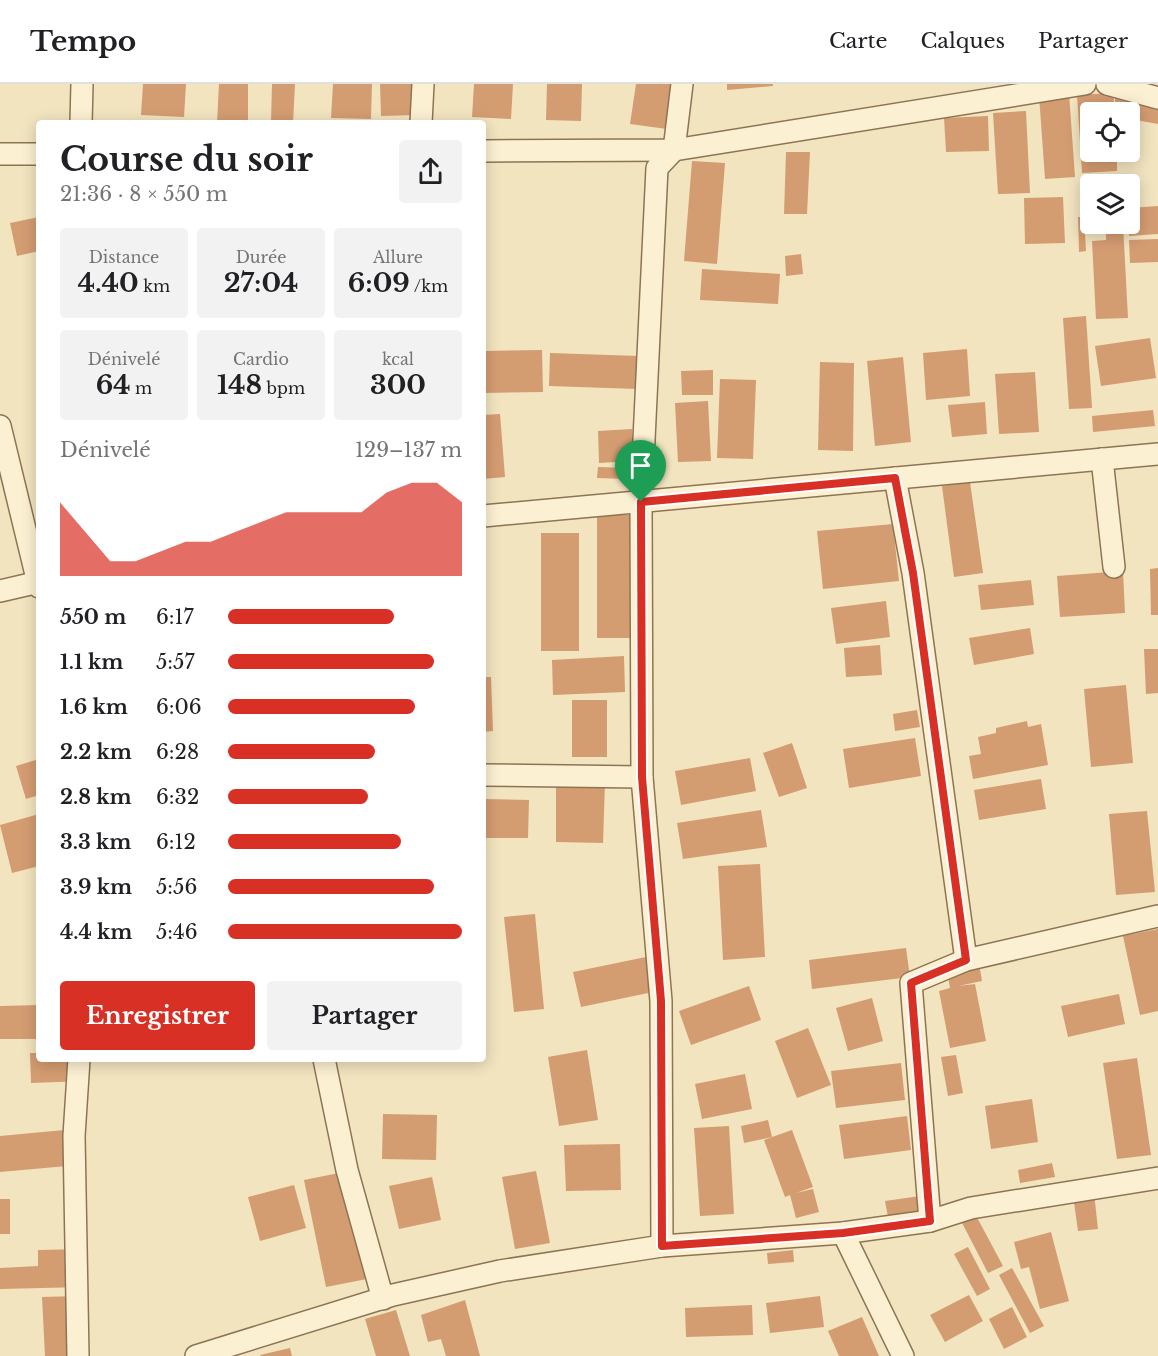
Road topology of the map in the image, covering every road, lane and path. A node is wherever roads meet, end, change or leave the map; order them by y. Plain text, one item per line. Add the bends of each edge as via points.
1 (82, 84) edge
2 (423, 84) edge
3 (682, 84) edge
4 (1085, 84) edge
5 (1107, 84) edge
6 (997, 91) edge
7 (1158, 98) edge
8 (81, 120) edge
9 (421, 120) edge
10 (674, 150) junction
11 (486, 151) edge
12 (0, 154) edge
13 (36, 154) edge
14 (0, 426) edge
15 (1158, 454) edge
16 (1102, 459) junction
17 (895, 478) junction
18 (641, 502) junction
19 (486, 516) edge
20 (1114, 567) dead end
21 (36, 572) edge
22 (36, 585) edge
23 (0, 591) edge
24 (486, 775) edge
25 (642, 777) junction
26 (1158, 916) edge
27 (966, 960) junction
28 (79, 1062) edge
29 (325, 1062) edge
30 (1158, 1178) edge
31 (930, 1221) junction
32 (843, 1233) junction
33 (662, 1246) junction
34 (383, 1299) junction
35 (78, 1356) edge
36 (195, 1356) edge
37 (903, 1356) edge

1 - 8 street
2 - 9 street
3 - 10 street
4 - 6 street
5 - 7 street
6 - 10 street
10 - 11 street
10 - 18 street via 657,168
12 - 13 street
14 - 21 street
15 - 16 street
16 - 17 street
16 - 20 street
17 - 18 street
17 - 27 street via 913,573
18 - 19 street
18 - 25 street
22 - 23 street
24 - 25 street
25 - 33 street via 661,1001
26 - 27 street
27 - 31 street via 911,983
28 - 35 street via 74,1136
29 - 34 street via 347,1170
30 - 31 street via 970,1208
31 - 32 street
32 - 33 street
32 - 37 street
33 - 34 street via 500,1271
34 - 36 street

